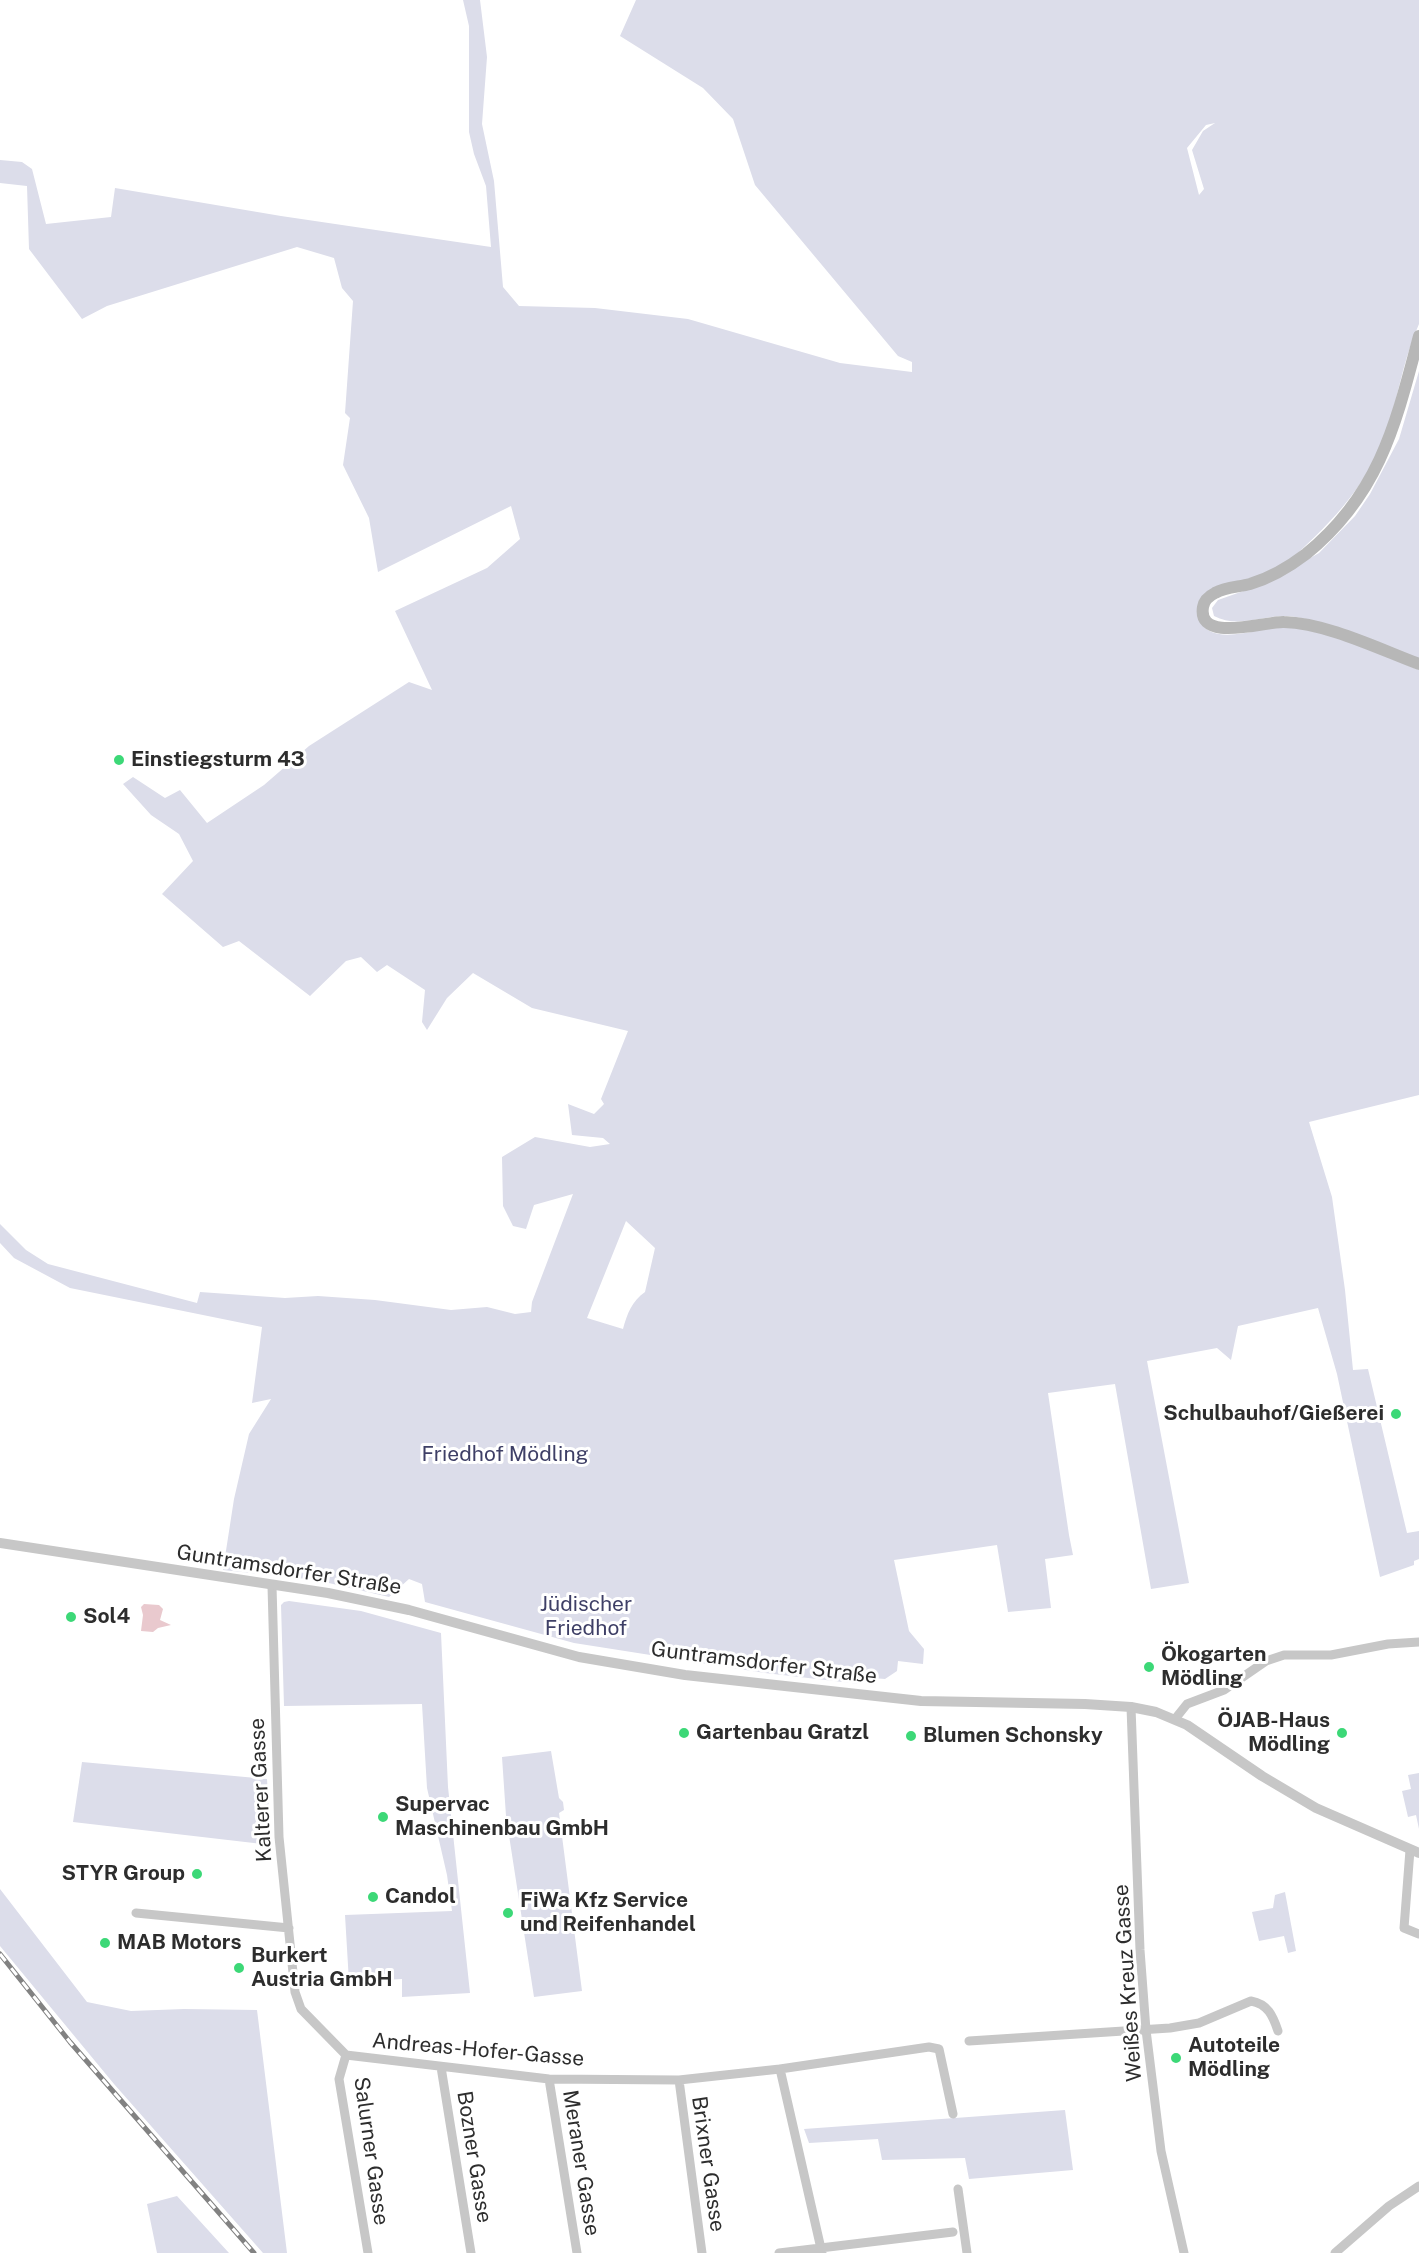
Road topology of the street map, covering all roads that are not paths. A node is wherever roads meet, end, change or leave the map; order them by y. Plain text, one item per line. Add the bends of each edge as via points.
1 (1419, 336) edge
2 (1419, 664) edge
3 (0, 1543) edge
4 (273, 1586) junction
5 (1419, 1642) edge
6 (1131, 1707) junction
7 (1175, 1719) junction
8 (1415, 1852) edge
9 (136, 1913) dead end
10 (289, 1928) junction
11 (1419, 1934) edge
12 (296, 1992) joint
13 (1146, 2030) junction
14 (1278, 2031) dead end
15 (969, 2041) dead end
16 (346, 2055) junction
17 (441, 2067) junction
18 (780, 2069) junction
19 (549, 2079) junction
20 (679, 2080) junction
21 (952, 2114) dead end
22 (1419, 2187) edge
23 (958, 2189) dead end
24 (953, 2232) dead end
25 (822, 2250) edge
26 (368, 2253) edge
27 (471, 2253) edge
28 (577, 2253) edge
29 (702, 2253) edge
30 (780, 2253) edge
31 (967, 2253) edge
32 (1184, 2253) edge
33 (1335, 2253) edge

1 - 2 main road via 1391,435 1356,500 1333,529 1305,554 1261,580 1216,592 1205,601 1203,611 1208,622 1217,628 1273,622 1306,624
3 - 4 street, Guntramsdorfer Straße
4 - 6 street, Guntramsdorfer Straße via 409,1610 579,1658 685,1675 921,1701
4 - 10 street, Kalterer Gasse via 279,1837
5 - 7 street via 1331,1654 1284,1655 1266,1661 1224,1690 1187,1704
6 - 7 street, Guntramsdorfer Straße
6 - 13 street, Weißes Kreuz Gasse
7 - 8 street, Guntramsdorfer Straße via 1316,1808
8 - 11 street via 1404,1928
9 - 10 street
10 - 12 street, Kalterer Gasse
12 - 16 street, Andreas-Hofer-Gasse via 301,2009
13 - 14 street via 1199,2023 1251,2001 1265,2006
13 - 15 street
13 - 32 street, Weißes Kreuz Gasse via 1161,2151
16 - 17 street, Andreas-Hofer-Gasse
16 - 26 street, Salurner Gasse via 339,2079
17 - 19 street, Andreas-Hofer-Gasse
17 - 27 street, Bozner Gasse
18 - 20 street, Andreas-Hofer-Gasse
18 - 21 street, Andreas-Hofer-Gasse via 929,2047 939,2049
18 - 25 street
19 - 20 street, Andreas-Hofer-Gasse
19 - 28 street, Meraner Gasse
20 - 29 street, Brixner Gasse
22 - 33 street via 1389,2206
23 - 31 street
24 - 25 street
25 - 30 street

